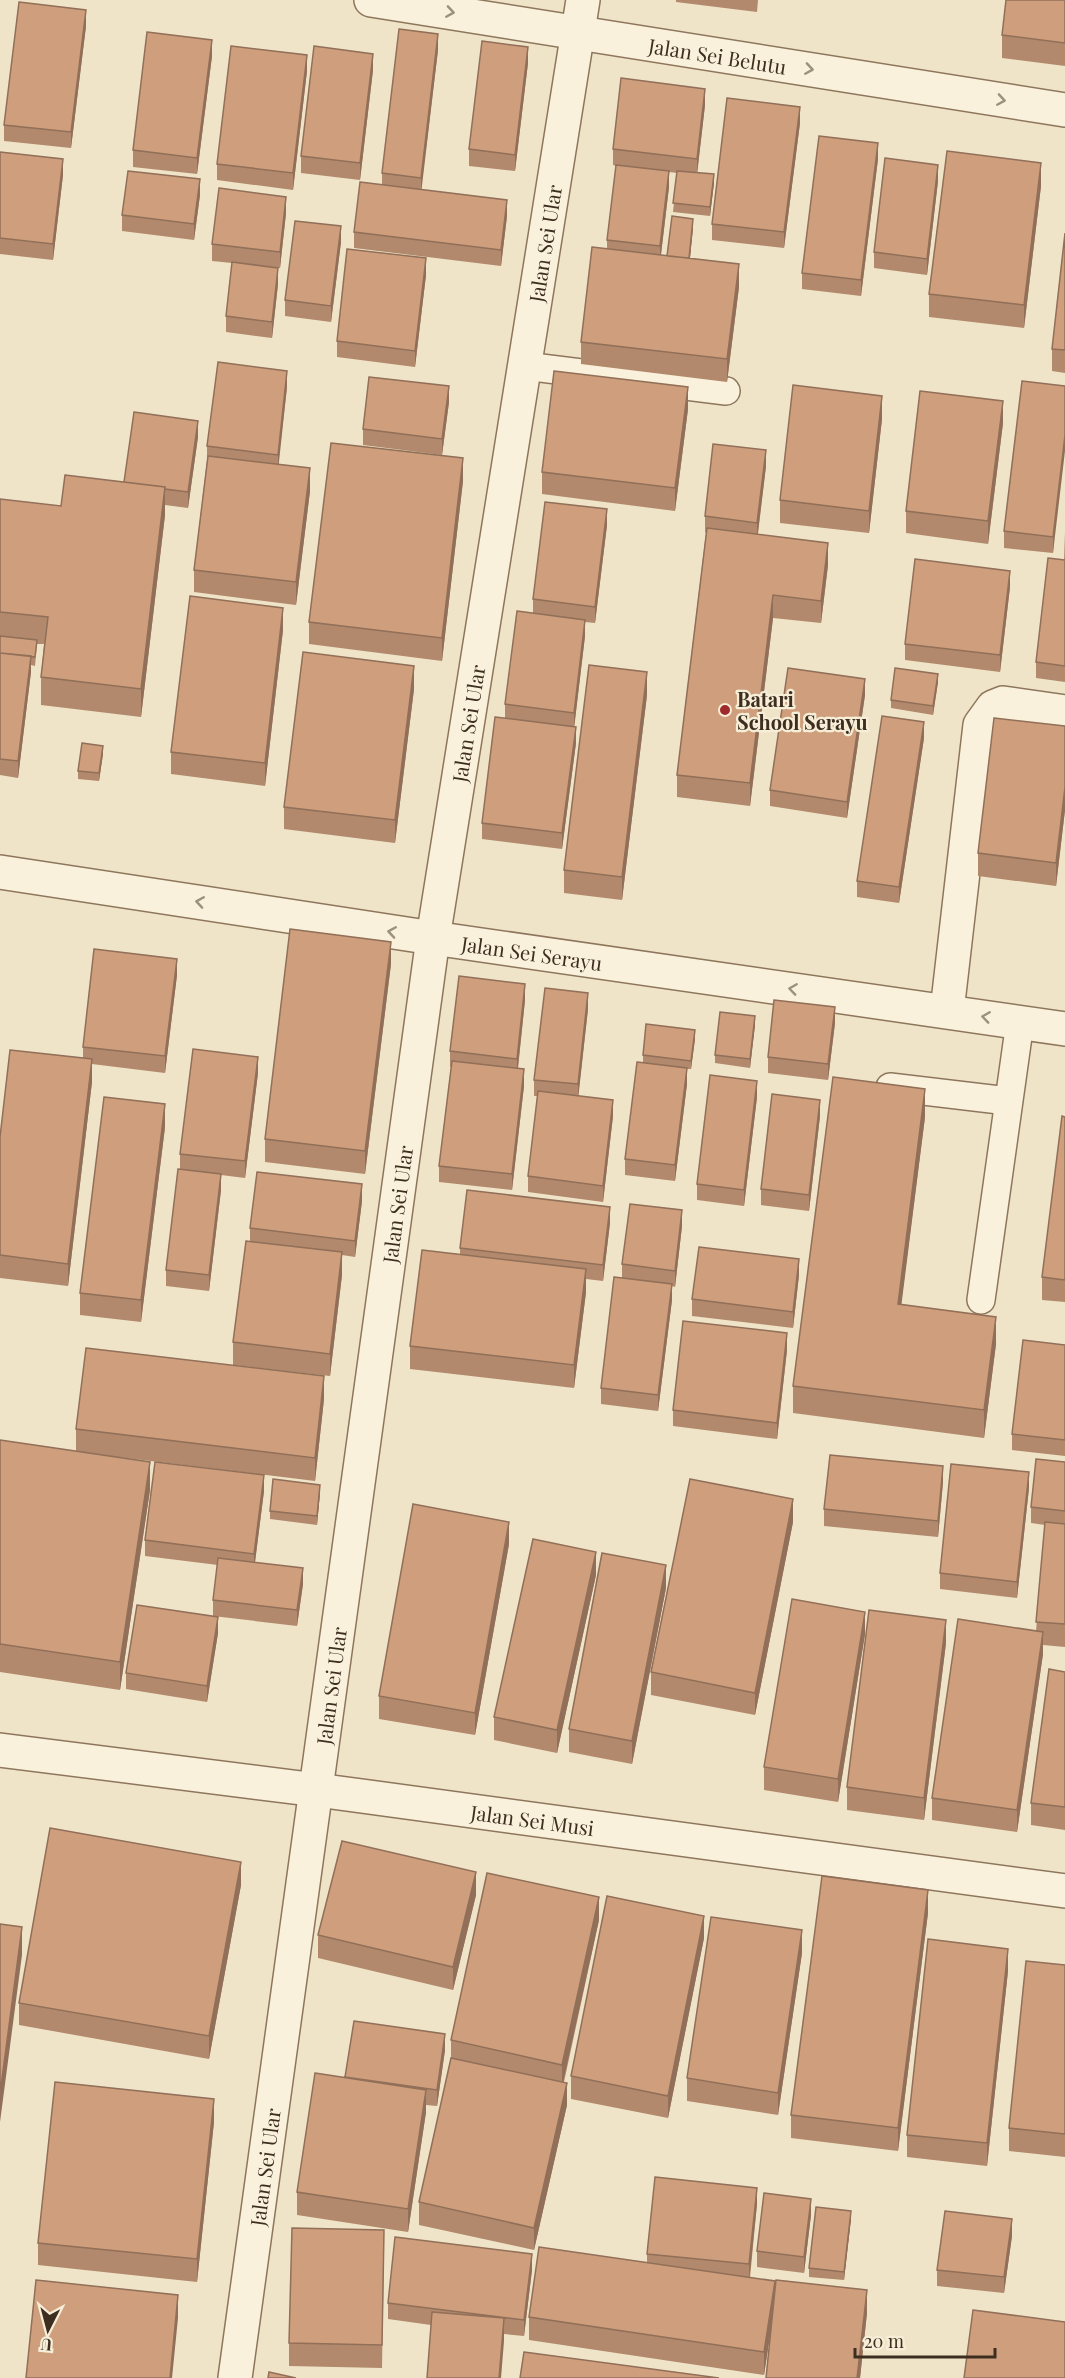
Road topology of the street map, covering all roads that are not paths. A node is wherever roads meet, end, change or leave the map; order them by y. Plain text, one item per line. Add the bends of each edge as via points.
1 (371, 0) edge
2 (583, 0) edge
3 (578, 32) junction
4 (1065, 110) edge
5 (525, 366) junction
6 (726, 391) edge
7 (1065, 712) edge
8 (0, 872) edge
9 (434, 938) junction
10 (947, 1011) junction
11 (1020, 1022) junction
12 (1065, 1029) edge
13 (873, 1085) edge
14 (1008, 1101) junction
15 (981, 1300) dead end
16 (0, 1750) edge
17 (317, 1790) junction
18 (1065, 1891) edge
19 (235, 2378) edge

1 -> 3 street, Jalan Sei Belutu
2 - 3 street, Jalan Sei Ular
3 -> 4 street, Jalan Sei Belutu
3 - 5 street, Jalan Sei Ular
5 - 6 lane
5 - 9 street, Jalan Sei Ular
7 - 10 street via 1003,704 993,707 980,725
9 -> 8 street, Jalan Sei Serayu
10 -> 9 street, Jalan Sei Serayu
9 - 17 street, Jalan Sei Ular
11 -> 10 street, Jalan Sei Serayu
11 - 12 street, Jalan Sei Serayu
11 - 14 lane
13 - 14 lane
14 - 15 lane
16 - 17 street, Jalan Sei Musi
17 - 18 street, Jalan Sei Musi
17 - 19 street, Jalan Sei Ular

